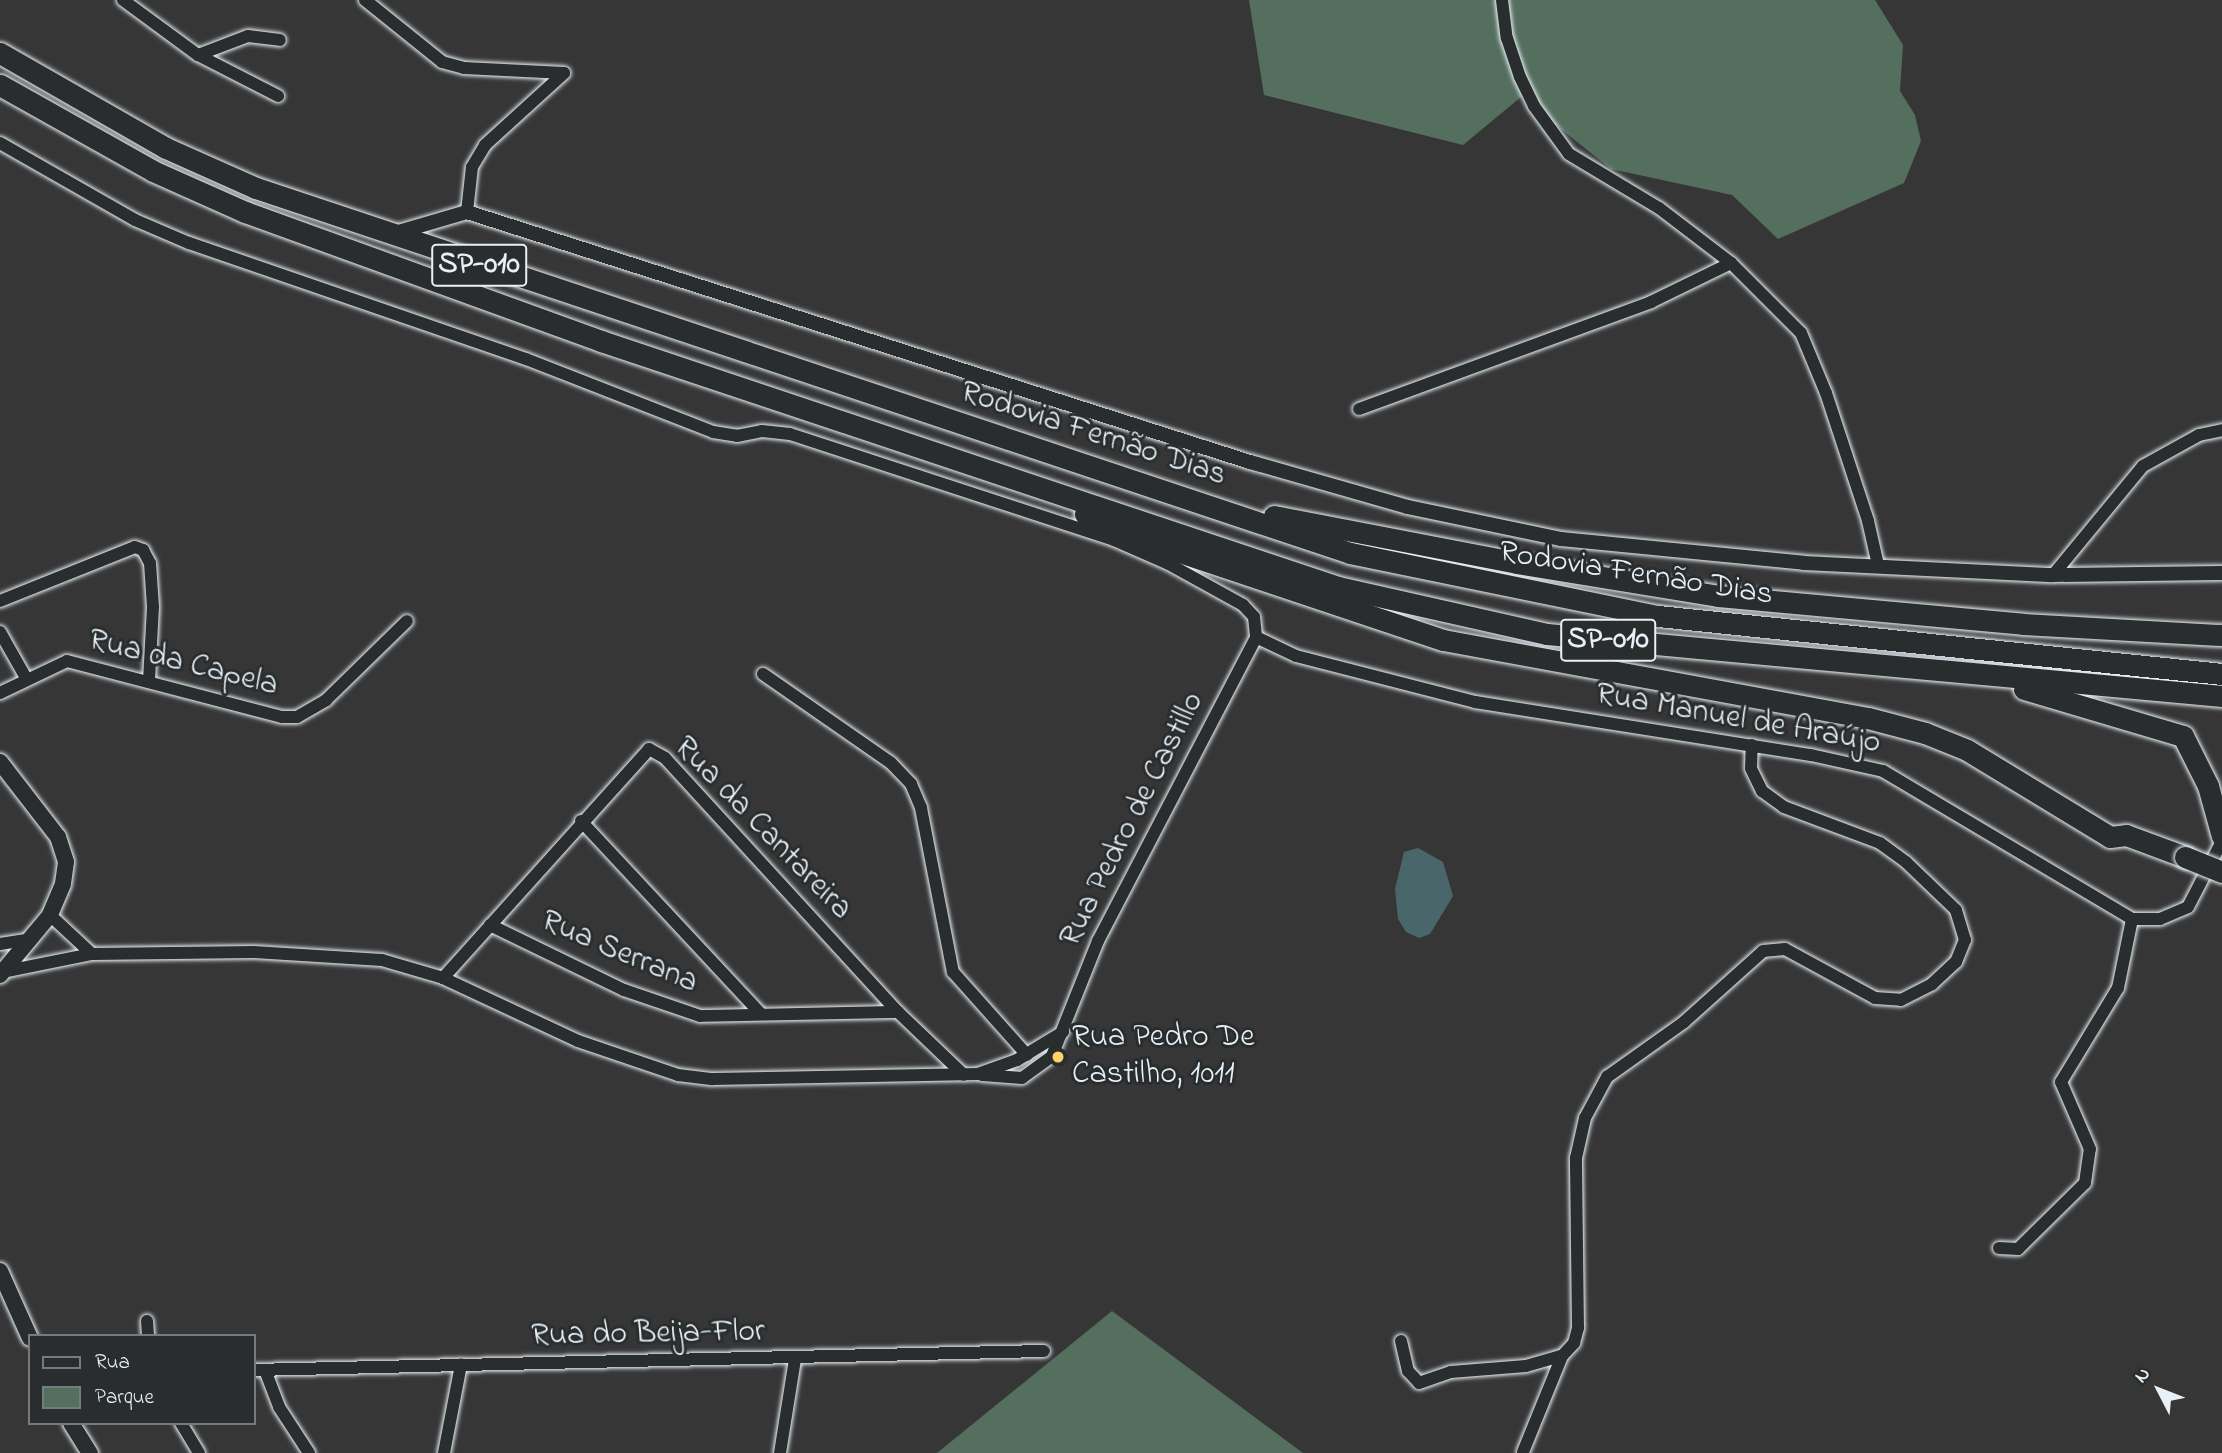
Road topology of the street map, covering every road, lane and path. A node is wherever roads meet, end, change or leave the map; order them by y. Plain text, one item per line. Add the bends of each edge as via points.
1 (123, 0) edge
2 (366, 0) edge
3 (1502, 0) edge
4 (280, 40) dead end
5 (0, 53) edge
6 (198, 55) junction
7 (0, 85) edge
8 (278, 96) dead end
9 (0, 143) edge
10 (467, 212) junction
11 (387, 235) junction
12 (1731, 264) junction
13 (1359, 409) dead end
14 (2222, 430) edge
15 (1014, 479) junction
16 (1177, 496) junction
17 (1878, 565) junction
18 (2222, 573) edge
19 (2053, 575) junction
20 (0, 601) edge
21 (1323, 601) junction
22 (1467, 618) junction
23 (407, 621) dead end
24 (0, 632) edge
25 (2219, 634) edge
26 (1256, 636) junction
27 (763, 674) dead end
28 (1972, 674) junction
29 (2222, 674) edge
30 (26, 678) junction
31 (149, 682) junction
32 (0, 693) edge
33 (2222, 696) edge
34 (1752, 745) junction
35 (0, 762) edge
36 (581, 821) junction
37 (2222, 838) edge
38 (2222, 872) edge
39 (50, 915) junction
40 (2132, 919) junction
41 (490, 925) junction
42 (33, 939) junction
43 (0, 944) edge
44 (92, 954) junction
45 (1, 973) edge
46 (443, 978) junction
47 (898, 1012) junction
48 (761, 1013) junction
49 (1063, 1032) junction
50 (1027, 1055) junction
51 (978, 1074) junction
52 (964, 1075) junction
53 (1998, 1248) dead end
54 (0, 1271) edge
55 (147, 1321) dead end
56 (28, 1334) edge
57 (148, 1334) edge
58 (1401, 1341) dead end
59 (1044, 1351) dead end
60 (1562, 1356) junction
61 (794, 1359) junction
62 (461, 1365) junction
63 (259, 1370) edge
64 (72, 1425) edge
65 (182, 1425) edge
66 (1523, 1452) edge
67 (90, 1453) edge
68 (199, 1453) edge
69 (309, 1453) edge
70 (444, 1453) edge
71 (780, 1453) edge

1 - 6 street
2 - 10 street via 442,62 464,68 564,73 485,145 472,167
3 - 12 street via 1507,38 1520,77 1534,106 1569,154 1659,208
4 - 6 street via 235,38
5 - 11 highway, Rodovia Fernão Dias / SP-010 via 166,148 256,188
6 - 8 street
7 - 15 highway, Rodovia Fernão Dias / SP-010 via 153,171 245,212 601,341
9 - 26 street via 135,220 189,243 526,359 713,432 790,434 1114,540 1243,605 1254,617
10 - 11 street
10 - 17 street via 1250,463 1408,507 1562,539 1804,563
11 - 16 highway, Rodovia Fernão Dias / SP-010
12 - 13 street via 1651,302
12 - 17 street via 1810,347 1868,521
14 - 19 street via 2199,435 2143,466
15 - 21 highway via 1129,536
15 - 22 highway, Rodovia Fernão Dias / SP-010 via 1338,587
16 - 25 highway via 1517,563 1718,596 2023,624
16 - 29 highway, Rodovia Fernão Dias / SP-010 via 1350,553 1658,616
17 - 19 street
18 - 19 street
20 - 31 street via 135,547 143,550 150,563 153,607
21 - 22 highway
21 - 38 highway, bridge via 1443,640 1868,718 1925,733 1966,750 2110,837 2126,835
22 - 28 highway, Rodovia Fernão Dias / SP-010 via 1547,634
23 - 31 street, Rua da Capela via 326,699 297,717 282,718
24 - 30 street
26 - 34 street, Rua Manuel de Araújo via 1296,656 1408,687
26 - 49 street, Rua Pedro de Castillo via 1098,941
27 - 50 street via 891,762 911,784 921,808 953,972
28 - 33 highway, Rodovia Fernão Dias / SP-010
28 - 37 highway via 2183,736 2208,786
30 - 31 street, Rua da Capela via 67,662
30 - 32 street, Rua da Capela
34 - 40 street, Rua Manuel de Araújo via 1883,771
34 - 60 street via 1751,768 1762,791 1784,807 1880,843 1906,862 1956,910 1965,940 1956,962 1932,984 1901,1000 1875,998 1785,949 1763,951 1684,1022 1606,1077 1585,1118 1576,1158 1578,1328 1574,1343
35 - 39 main road via 62,848 63,884
36 - 41 street, Rua da Cantareira
36 - 47 street, Rua da Cantareira via 642,752 657,751
36 - 48 street
37 - 40 street via 2188,907 2160,919
39 - 42 main road
39 - 44 street
40 - 53 street via 2118,988 2061,1082 2090,1149 2085,1183 2018,1249
41 - 46 street, Rua da Cantareira
41 - 48 street, Rua Serrana via 624,990 678,1009 713,1017
42 - 43 street
42 - 45 main road
44 - 45 street
44 - 46 street via 352,955
46 - 52 street via 578,1041 678,1074 745,1079
47 - 48 street, Rua Serrana
47 - 52 street, Rua da Cantareira
49 - 50 street
49 - 51 street, Rua Pedro de Castillo via 1052,1056 1022,1078
50 - 51 street
51 - 52 street
54 - 56 main road
55 - 57 street
58 - 60 street via 1408,1371 1419,1383 1451,1372 1526,1366
59 - 61 street, Rua do Beija-Flor
60 - 66 street
61 - 62 street, Rua do Beija-Flor
61 - 71 street
62 - 63 street, Rua do Beija-Flor
62 - 70 street
63 - 69 street
64 - 67 main road
65 - 68 street

